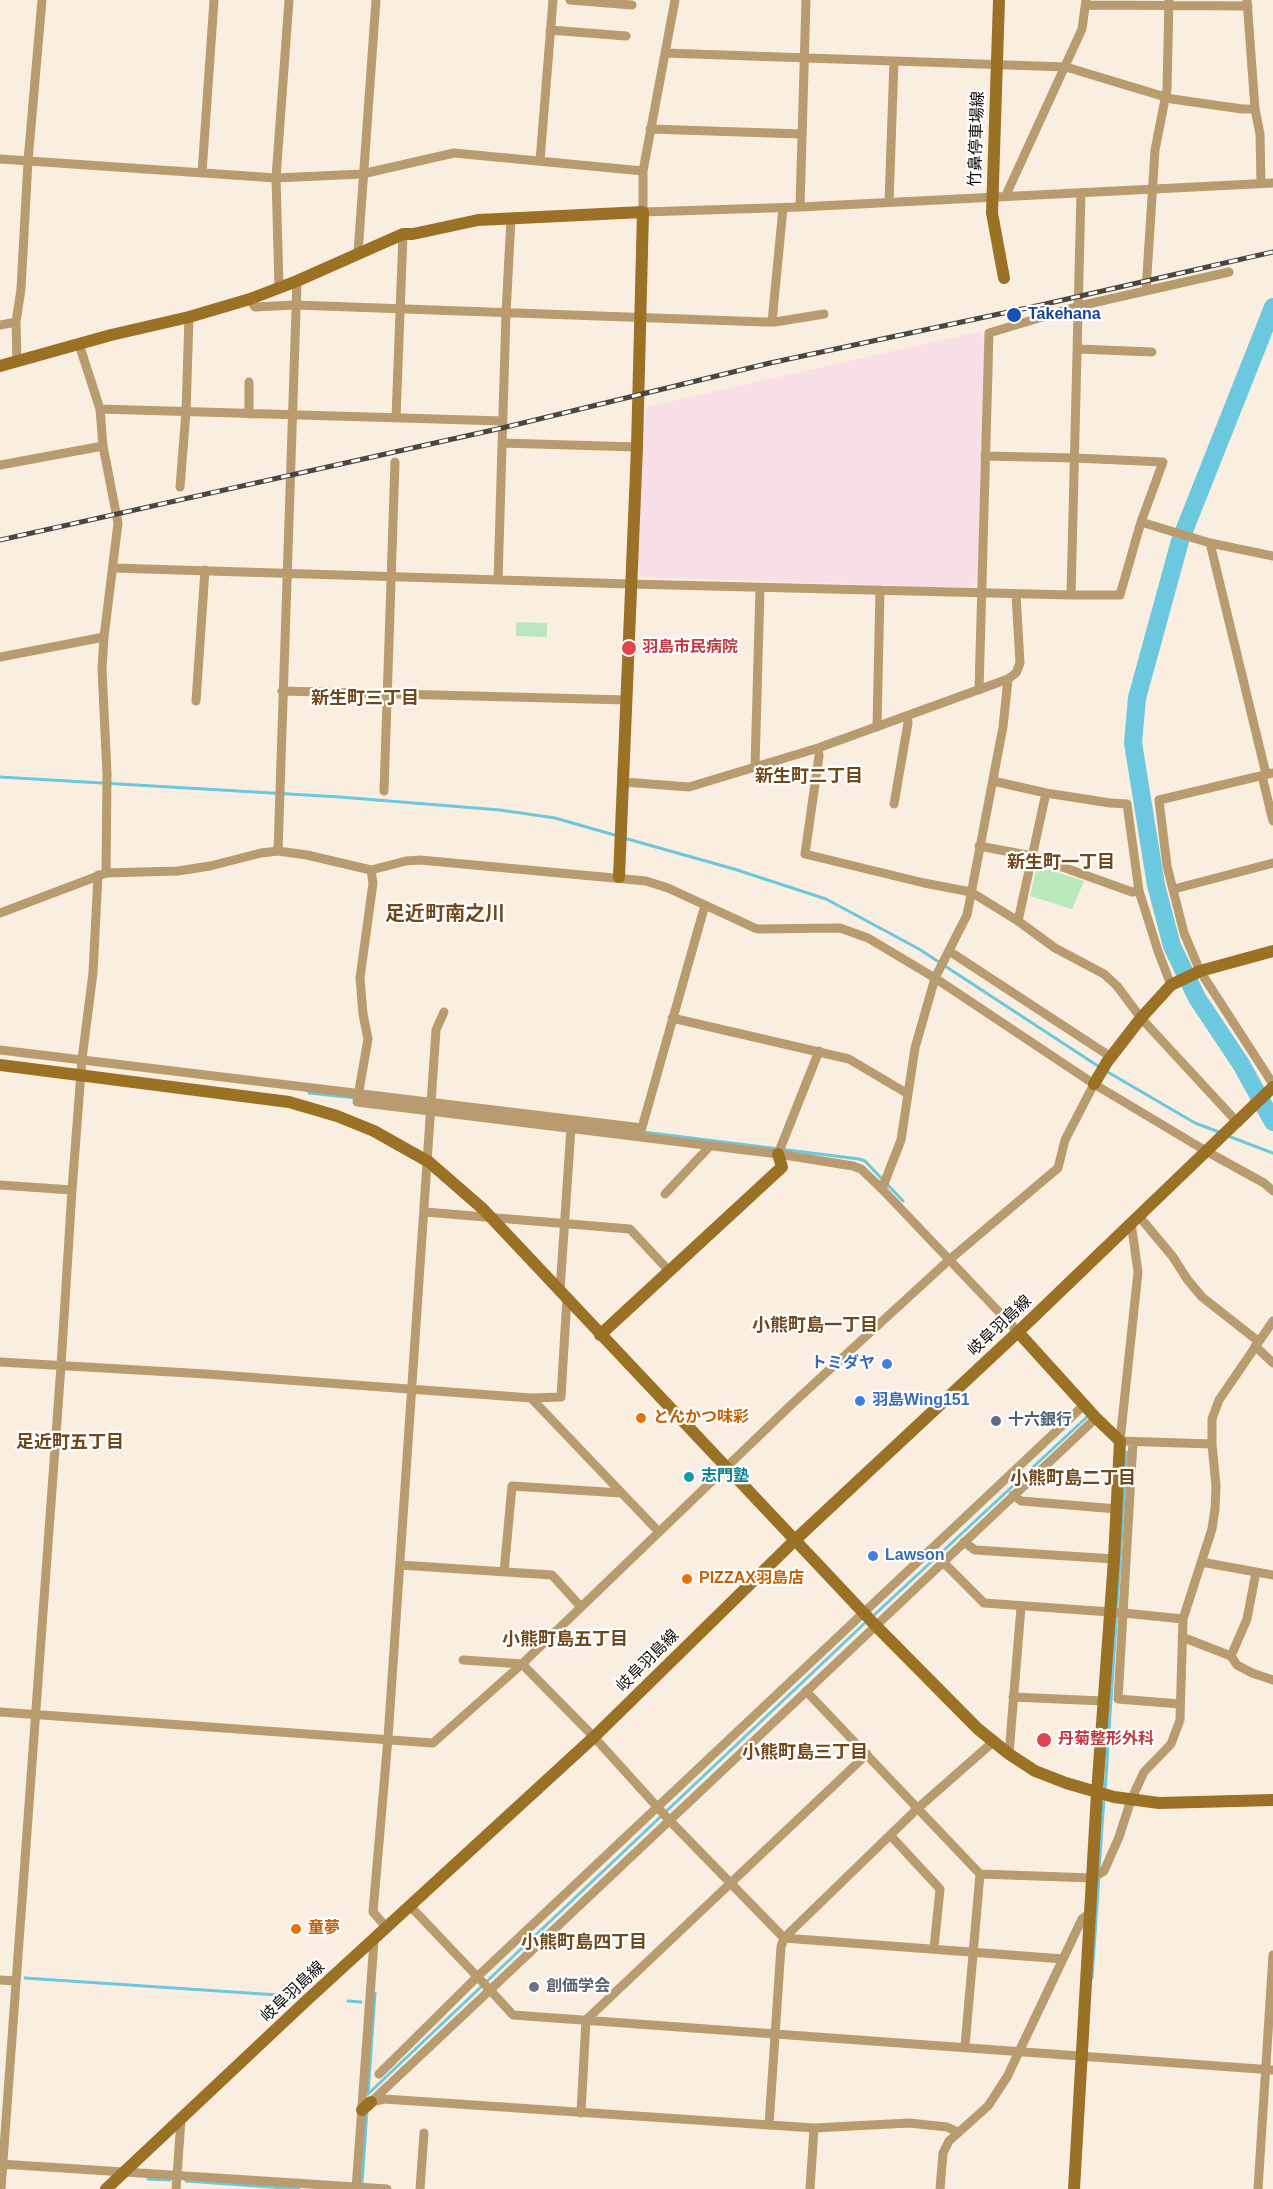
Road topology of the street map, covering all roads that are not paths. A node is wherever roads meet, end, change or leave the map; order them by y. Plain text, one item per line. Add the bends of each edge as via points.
1 (42, 0) edge
2 (214, 0) edge
3 (289, 0) edge
4 (376, 0) edge
5 (553, 0) edge
6 (570, 0) edge
7 (675, 0) edge
8 (806, 0) edge
9 (999, 0) edge
10 (1086, 2) edge
11 (1168, 3) edge
12 (1247, 3) edge
13 (632, 5) dead end
14 (550, 30) junction
15 (626, 36) dead end
16 (665, 53) junction
17 (804, 58) junction
18 (894, 61) junction
19 (996, 65) junction
20 (1066, 68) junction
21 (1166, 97) junction
22 (1255, 109) junction
23 (650, 129) junction
24 (801, 134) junction
25 (0, 159) edge
26 (28, 161) junction
27 (540, 161) junction
28 (643, 171) junction
29 (202, 173) junction
30 (362, 174) junction
31 (276, 178) junction
32 (1261, 183) junction
33 (1273, 183) edge
34 (1152, 190) junction
35 (1081, 192) junction
36 (1006, 195) junction
37 (992, 196) junction
38 (889, 202) junction
39 (800, 207) junction
40 (783, 208) junction
41 (643, 212) junction
42 (512, 218) junction
43 (404, 234) junction
44 (358, 253) junction
45 (1229, 272) dead end
46 (1004, 278) dead end
47 (297, 281) junction
48 (279, 287) junction
49 (1146, 291) junction
50 (250, 298) junction
51 (296, 305) junction
52 (1079, 306) junction
53 (400, 309) junction
54 (506, 314) junction
55 (824, 314) dead end
56 (189, 317) junction
57 (639, 318) junction
58 (16, 322) junction
59 (772, 322) junction
60 (0, 325) edge
61 (79, 344) junction
62 (1078, 349) junction
63 (1152, 352) dead end
64 (17, 362) junction
65 (0, 366) edge
66 (249, 382) dead end
67 (100, 409) junction
68 (186, 412) junction
69 (249, 414) junction
70 (292, 416) junction
71 (396, 418) junction
72 (503, 421) junction
73 (502, 443) junction
74 (103, 447) junction
75 (637, 447) junction
76 (985, 456) junction
77 (1075, 458) junction
78 (395, 462) dead end
79 (0, 465) edge
80 (180, 487) dead end
81 (1141, 522) junction
82 (1210, 543) junction
83 (1273, 556) edge
84 (112, 568) junction
85 (205, 570) junction
86 (286, 573) junction
87 (393, 576) junction
88 (498, 580) junction
89 (630, 584) junction
90 (760, 588) junction
91 (880, 590) junction
92 (981, 592) junction
93 (1016, 594) junction
94 (1071, 595) junction
95 (104, 637) junction
96 (0, 657) edge
97 (1008, 679) junction
98 (980, 690) junction
99 (282, 691) junction
100 (388, 694) junction
101 (627, 700) junction
102 (196, 701) dead end
103 (907, 716) junction
104 (877, 727) junction
105 (818, 748) junction
106 (755, 767) junction
107 (1267, 774) edge
108 (993, 781) junction
109 (624, 782) junction
110 (384, 790) dead end
111 (1046, 793) junction
112 (894, 804) dead end
113 (1273, 821) edge
114 (979, 846) junction
115 (278, 851) junction
116 (1032, 856) junction
117 (1273, 863) edge
118 (371, 870) junction
119 (102, 874) junction
120 (619, 877) junction
121 (1174, 889) junction
122 (1139, 891) junction
123 (971, 892) junction
124 (705, 905) junction
125 (0, 914) edge
126 (1018, 921) junction
127 (1273, 951) edge
128 (947, 953) junction
129 (1197, 972) junction
130 (936, 975) junction
131 (1174, 984) junction
132 (444, 1012) dead end
133 (672, 1018) junction
134 (1141, 1018) junction
135 (0, 1050) edge
136 (819, 1051) junction
137 (82, 1059) junction
138 (1109, 1060) junction
139 (0, 1065) edge
140 (81, 1074) junction
141 (1096, 1081) junction
142 (1272, 1088) edge
143 (358, 1094) junction
144 (908, 1094) junction
145 (431, 1107) junction
146 (1236, 1124) junction
147 (571, 1128) junction
148 (641, 1132) junction
149 (709, 1146) junction
150 (1210, 1148) junction
151 (778, 1154) junction
152 (429, 1162) junction
153 (0, 1185) edge
154 (882, 1189) junction
155 (72, 1190) junction
156 (1273, 1191) edge
157 (665, 1194) dead end
158 (425, 1212) junction
159 (491, 1217) junction
160 (1135, 1219) junction
161 (564, 1223) junction
162 (949, 1260) junction
163 (670, 1272) junction
164 (564, 1294) junction
165 (1273, 1321) edge
166 (1018, 1332) junction
167 (600, 1335) junction
168 (1256, 1344) junction
169 (0, 1362) edge
170 (1273, 1363) edge
171 (62, 1366) junction
172 (412, 1390) junction
173 (531, 1398) junction
174 (1084, 1405) junction
175 (1096, 1418) junction
176 (1120, 1441) junction
177 (1133, 1442) junction
178 (1212, 1444) junction
179 (726, 1468) junction
180 (621, 1493) junction
181 (1013, 1495) junction
182 (1117, 1509) junction
183 (1122, 1530) junction
184 (659, 1532) junction
185 (795, 1540) junction
186 (964, 1542) junction
187 (1114, 1559) junction
188 (943, 1562) junction
189 (1201, 1562) junction
190 (400, 1565) junction
191 (504, 1572) junction
192 (1256, 1572) junction
193 (1273, 1575) edge
194 (581, 1607) junction
195 (1020, 1607) junction
196 (1117, 1612) junction
197 (864, 1613) junction
198 (1183, 1619) junction
199 (876, 1626) junction
200 (1182, 1638) junction
201 (1231, 1656) junction
202 (463, 1660) dead end
203 (522, 1664) junction
204 (1273, 1680) edge
205 (806, 1691) junction
206 (1013, 1697) junction
207 (1109, 1699) junction
208 (1180, 1704) junction
209 (0, 1712) edge
210 (36, 1714) junction
211 (594, 1737) junction
212 (388, 1738) junction
213 (993, 1742) junction
214 (867, 1754) junction
215 (1009, 1754) junction
216 (1096, 1793) junction
217 (1131, 1800) junction
218 (1273, 1800) edge
219 (658, 1807) junction
220 (918, 1808) junction
221 (669, 1820) junction
222 (891, 1836) junction
223 (980, 1874) junction
224 (1092, 1878) junction
225 (729, 1882) junction
226 (411, 1907) junction
227 (1090, 1912) junction
228 (387, 1928) junction
229 (784, 1938) junction
230 (374, 1941) junction
231 (934, 1948) junction
232 (973, 1951) junction
233 (1273, 1955) edge
234 (1063, 1959) junction
235 (477, 1977) junction
236 (0, 1980) edge
237 (16, 1981) junction
238 (490, 1990) junction
239 (586, 2020) junction
240 (775, 2033) junction
241 (965, 2046) junction
242 (1019, 2050) junction
243 (1081, 2054) junction
244 (1269, 2069) edge
245 (379, 2074) dead end
246 (367, 2106) junction
247 (581, 2113) junction
248 (181, 2120) junction
249 (770, 2125) junction
250 (814, 2128) junction
251 (958, 2132) junction
252 (424, 2133) dead end
253 (1, 2166) edge
254 (125, 2171) junction
255 (177, 2174) junction
256 (356, 2188) edge
257 (1, 2189) edge
258 (106, 2189) edge
259 (176, 2189) edge
260 (387, 2189) edge
261 (420, 2189) edge
262 (810, 2189) edge
263 (940, 2189) edge
264 (1074, 2189) edge
265 (1258, 2189) edge

1 - 26 street
2 - 29 street
3 - 31 street
4 - 30 street
5 - 14 street
6 - 13 street
7 - 16 street
8 - 17 street
9 - 19 street, 竹鼻停車場線
10 - 11 street
10 - 20 street via 1082,29
11 - 12 street
11 - 21 street
12 - 22 street
14 - 15 street
14 - 27 street
16 - 17 street
16 - 23 street
17 - 18 street
17 - 24 street
18 - 19 street
18 - 38 street
19 - 20 street
19 - 37 street, 竹鼻停車場線
20 - 21 street
20 - 36 street
21 - 22 street
21 - 34 street
22 - 32 street
23 - 24 street
23 - 28 street
24 - 39 street
25 - 26 street
26 - 29 street
26 - 58 street
27 - 28 street
27 - 30 street via 454,153
28 - 41 street
29 - 31 street
30 - 31 street
30 - 44 street
31 - 48 street
32 - 33 street
32 - 34 street
34 - 35 street
34 - 49 street
35 - 36 street
35 - 52 street
36 - 37 street
37 - 38 street
37 - 46 street, 竹鼻停車場線
38 - 39 street
39 - 40 street
40 - 41 street
40 - 59 street
41 - 42 street
41 - 57 street
42 - 43 street via 478,220
42 - 54 street
43 - 44 street
43 - 53 street
44 - 47 street
45 - 49 street
47 - 48 street
47 - 51 street
48 - 50 street
49 - 52 street
50 - 51 street via 255,308
50 - 56 street
51 - 53 street
51 - 70 street
52 - 62 street
52 - 76 street via 989,333
53 - 54 street
53 - 71 street
54 - 57 street
54 - 72 street
55 - 59 street
56 - 61 street
56 - 68 street
57 - 59 street
57 - 75 street
58 - 60 street
58 - 64 street
61 - 64 street
61 - 67 street
62 - 63 street
62 - 77 street
64 - 65 street
66 - 69 street
67 - 68 street
67 - 74 street
68 - 69 street
68 - 80 street
69 - 70 street
70 - 71 street
70 - 86 street
71 - 72 street
72 - 73 street
73 - 75 street
73 - 88 street
74 - 79 street
74 - 84 street via 118,523
75 - 89 street
76 - 77 street
76 - 92 street
77 - 81 street via 1163,462
77 - 94 street
78 - 87 street
81 - 82 street
81 - 94 street via 1120,595
82 - 83 street
82 - 107 street
84 - 85 street
84 - 95 street
85 - 86 street
85 - 102 street
86 - 87 street
86 - 99 street
87 - 88 street
87 - 100 street
88 - 89 street
89 - 90 street
89 - 101 street
90 - 91 street
90 - 106 street
91 - 92 street
91 - 104 street
92 - 93 street
92 - 98 street
93 - 94 street
93 - 97 street via 1020,663
95 - 96 street
95 - 119 street via 108,796
97 - 98 street
97 - 108 street
98 - 103 street
99 - 100 street
99 - 115 street
100 - 101 street
100 - 110 street
101 - 109 street
103 - 104 street
103 - 112 street
104 - 105 street
105 - 106 street
105 - 123 street via 805,854
106 - 109 street via 689,787
107 - 113 street
107 - 121 street via 1159,800 1167,866
108 - 111 street
108 - 114 street
109 - 120 street
111 - 116 street
111 - 122 street via 1127,804
114 - 116 street
114 - 123 street
115 - 118 street
115 - 119 street via 177,871
116 - 122 street via 1132,892
116 - 126 street
117 - 121 street
118 - 120 street via 420,860
118 - 143 street via 373,883 360,978 368,1040
119 - 125 street
119 - 137 street
120 - 124 street via 646,881
121 - 129 street
122 - 131 street via 1158,951
123 - 126 street
123 - 128 street via 967,915
124 - 130 street via 757,929 840,928 868,938
124 - 133 street
126 - 134 street via 1055,948 1104,974
127 - 129 street
128 - 130 street
128 - 138 street
129 - 131 street
129 - 142 street
130 - 141 street
130 - 144 street via 915,1048
131 - 134 street
132 - 145 street via 436,1030
133 - 136 street
133 - 148 street
134 - 138 street
134 - 146 street
135 - 137 street
136 - 144 street via 849,1059
136 - 151 street
137 - 140 street
137 - 143 street
138 - 141 street
139 - 140 street
140 - 152 street via 289,1102 374,1131
140 - 155 street
141 - 150 street
141 - 162 street via 1065,1140 1058,1168
142 - 146 street, 岐阜羽島線
143 - 145 street
144 - 154 street via 902,1140
145 - 147 street
145 - 148 street
145 - 152 street
146 - 150 street, 岐阜羽島線
147 - 148 street
147 - 161 street
148 - 149 street
149 - 151 street
149 - 157 street
150 - 156 street
150 - 160 street, 岐阜羽島線
151 - 154 street via 861,1168
151 - 163 street via 783,1167
152 - 158 street
152 - 159 street
153 - 155 street
154 - 162 street
155 - 171 street
158 - 159 street
158 - 172 street
159 - 161 street
159 - 164 street
160 - 166 street, 岐阜羽島線
160 - 168 street via 1202,1297
160 - 176 street via 1138,1272
161 - 163 street via 630,1228
161 - 164 street
162 - 166 street
162 - 179 street
163 - 167 street
164 - 167 street
164 - 173 street via 561,1397
165 - 168 street
166 - 174 street
166 - 185 street, 岐阜羽島線
167 - 179 street
168 - 170 street
168 - 178 street via 1219,1400 1212,1419
169 - 171 street
171 - 172 street
171 - 210 street
172 - 173 street
172 - 190 street
173 - 180 street
174 - 175 street
174 - 197 street
175 - 176 street
175 - 181 street
176 - 177 street
176 - 182 street
177 - 178 street
177 - 183 street
178 - 189 street via 1215,1509
179 - 184 street
179 - 185 street
180 - 184 street
180 - 191 street via 512,1486
181 - 182 street via 1021,1501
181 - 186 street
182 - 183 street
183 - 187 street
183 - 196 street
184 - 194 street
185 - 197 street
185 - 211 street, 岐阜羽島線
186 - 187 street via 975,1550
186 - 188 street
187 - 196 street
188 - 195 street via 984,1604
188 - 199 street
189 - 192 street
189 - 198 street
190 - 191 street
190 - 212 street
191 - 194 street via 552,1575
192 - 193 street
192 - 201 street via 1248,1619
194 - 203 street
195 - 196 street
195 - 206 street
196 - 198 street
196 - 207 street
197 - 199 street
197 - 219 street
198 - 200 street
199 - 205 street
199 - 213 street
200 - 201 street
200 - 208 street
201 - 204 street via 1237,1665
202 - 203 street
203 - 211 street
203 - 212 street via 433,1743
205 - 214 street
205 - 221 street
206 - 207 street
206 - 215 street
207 - 208 street
207 - 216 street
208 - 217 street via 1180,1720 1171,1744 1144,1772
209 - 210 street
210 - 212 street
210 - 237 street
211 - 219 street
211 - 226 street, 岐阜羽島線
212 - 228 street via 373,1912
213 - 215 street
213 - 220 street
214 - 220 street
214 - 225 street
215 - 216 street via 1035,1770
216 - 217 street
216 - 224 street
217 - 218 street via 1198,1804
217 - 224 street via 1109,1863
219 - 221 street
219 - 235 street
220 - 222 street
220 - 223 street
221 - 225 street
221 - 238 street
222 - 229 street
222 - 231 street via 940,1888
223 - 224 street
223 - 232 street
224 - 227 street
225 - 229 street
225 - 239 street
226 - 228 street, 岐阜羽島線
226 - 235 street
227 - 234 street via 1082,1919
227 - 243 street
228 - 230 street, 岐阜羽島線
229 - 231 street
229 - 240 street
230 - 246 street
230 - 248 street, 岐阜羽島線
231 - 232 street
232 - 234 street
232 - 241 street
233 - 244 street
234 - 242 street
235 - 238 street
235 - 245 street
236 - 237 street
237 - 253 street
238 - 239 street via 513,2014
238 - 246 street
239 - 240 street
239 - 247 street
240 - 241 street
240 - 249 street
241 - 242 street
242 - 243 street
242 - 251 street via 1007,2078 987,2106
243 - 244 street
243 - 264 street
244 - 265 street
246 - 247 street via 384,2099
246 - 256 street
247 - 249 street
248 - 254 street, 岐阜羽島線
248 - 255 street
249 - 250 street
250 - 251 street via 909,2123
250 - 262 street
251 - 263 street via 943,2153
252 - 261 street
253 - 254 street
253 - 257 street
254 - 255 street
254 - 258 street, 岐阜羽島線
255 - 256 street
255 - 259 street
256 - 260 street

